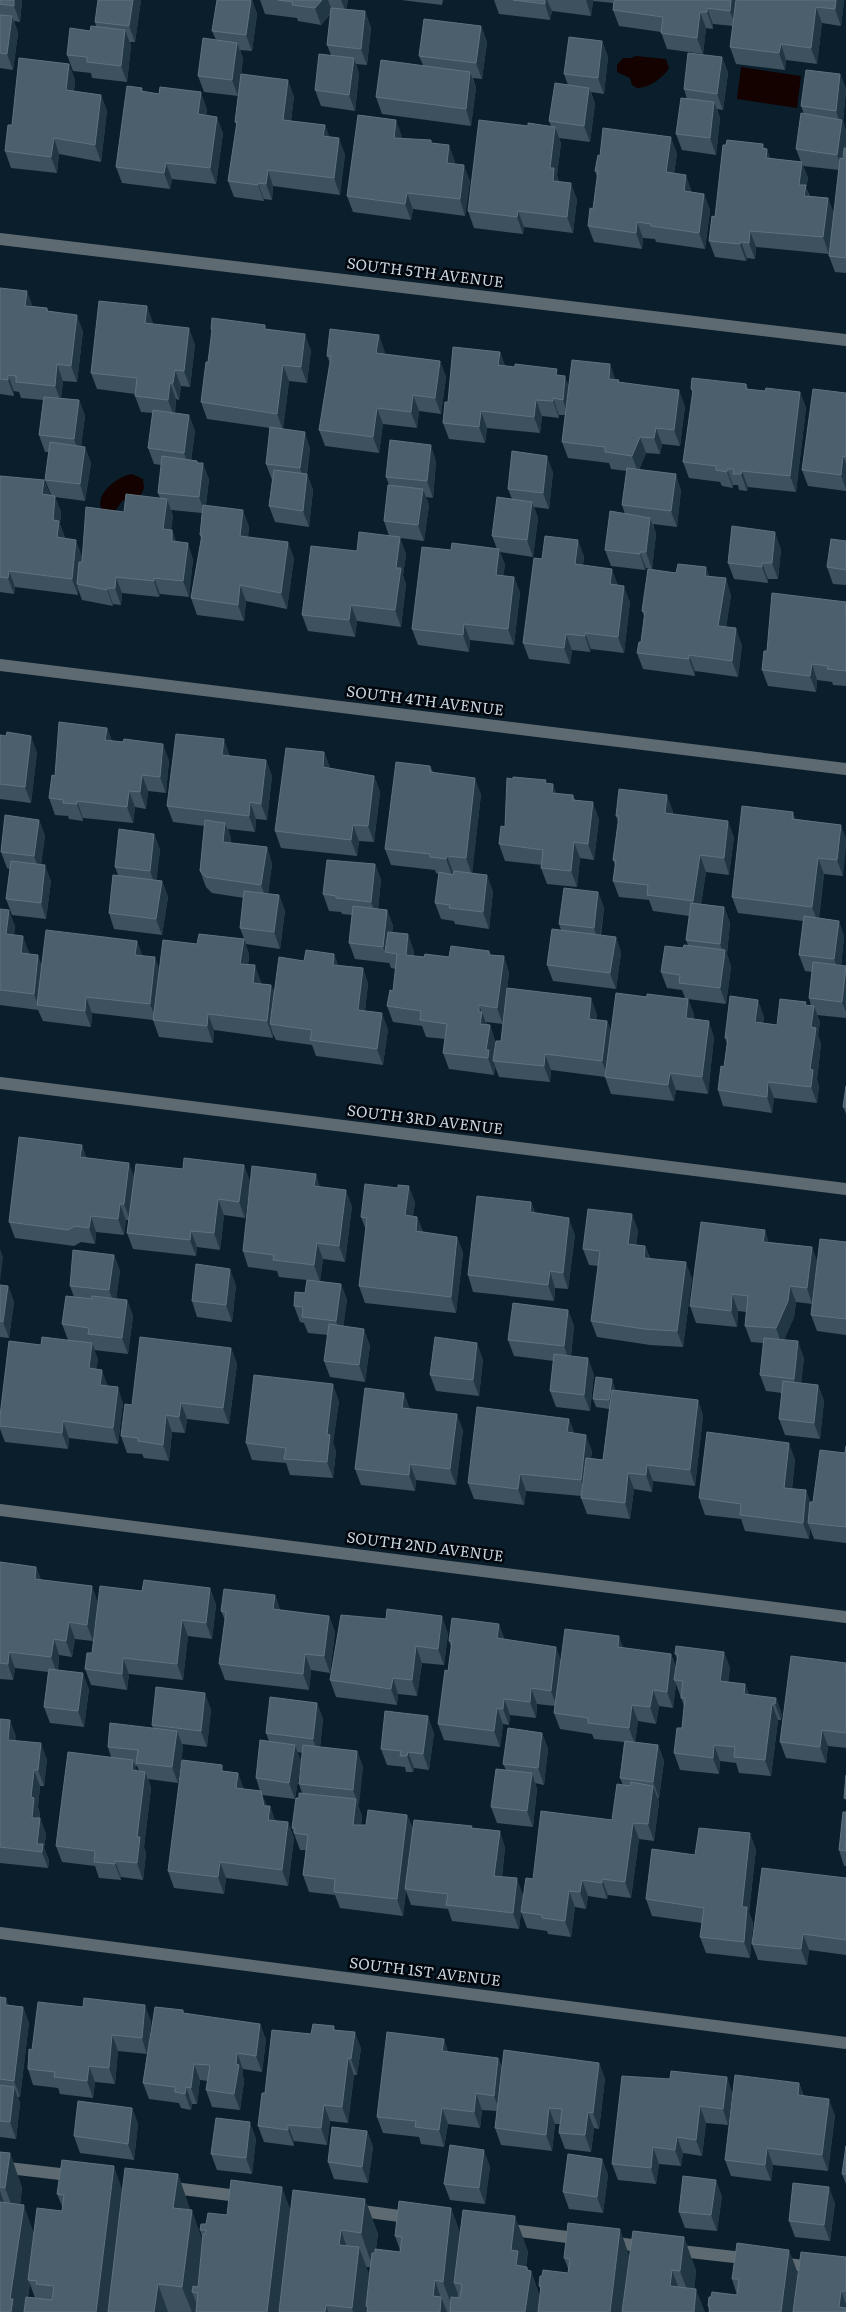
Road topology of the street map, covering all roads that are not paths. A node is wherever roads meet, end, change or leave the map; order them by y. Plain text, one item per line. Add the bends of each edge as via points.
1 (0, 239) edge
2 (846, 340) edge
3 (0, 665) edge
4 (846, 768) edge
5 (0, 1083) edge
6 (846, 1189) edge
7 (0, 1510) edge
8 (846, 1617) edge
9 (0, 1933) edge
10 (846, 2043) edge
11 (0, 2167) edge
12 (88, 2178) edge
13 (157, 2186) edge
14 (256, 2198) edge
15 (344, 2209) edge
16 (423, 2219) edge
17 (492, 2227) edge
18 (846, 2271) edge

1 - 2 street, SOUTH 5TH AVENUE
3 - 4 street, SOUTH 4TH AVENUE
5 - 6 street, SOUTH 3RD AVENUE
7 - 8 street, SOUTH 2ND AVENUE
9 - 10 street, SOUTH 1ST AVENUE
11 - 12 street
13 - 14 street
15 - 16 street
17 - 18 street

